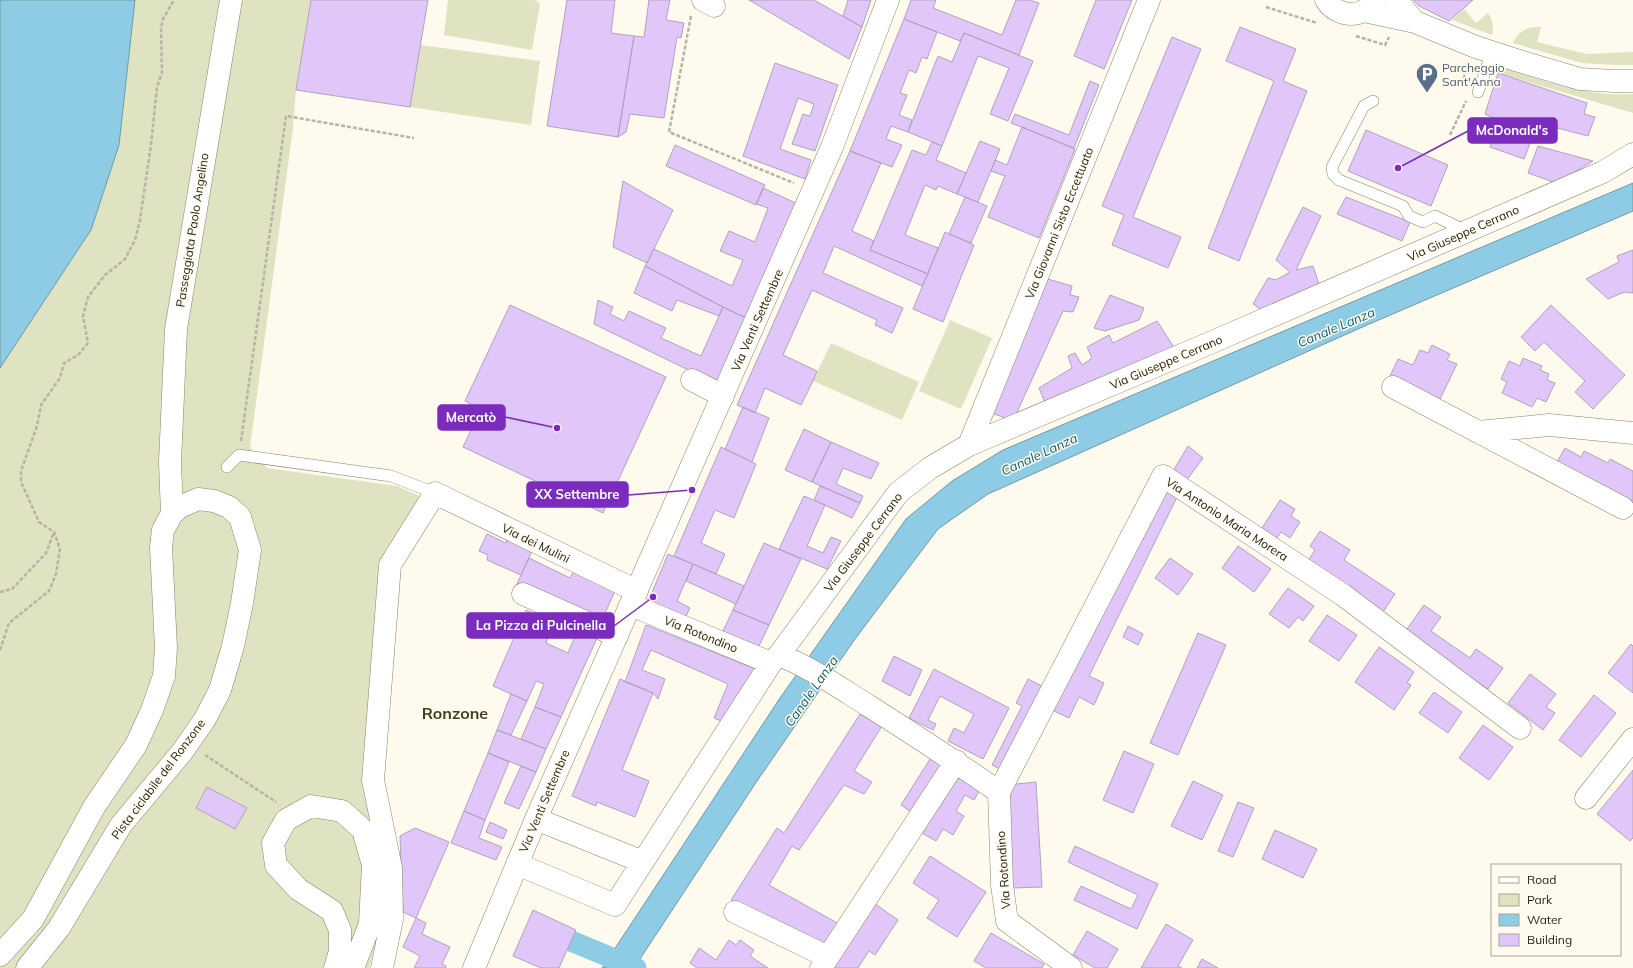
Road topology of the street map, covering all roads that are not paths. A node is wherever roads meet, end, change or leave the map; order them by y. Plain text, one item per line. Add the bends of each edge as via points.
1 (231, 0) edge
2 (888, 0) edge
3 (1149, 0) edge
4 (1326, 0) edge
5 (1396, 0) edge
6 (1370, 6) edge
7 (1414, 22) junction
8 (1492, 52) junction
9 (1633, 81) edge
10 (1478, 92) dead end
11 (1373, 101) dead end
12 (1633, 154) edge
13 (1466, 231) junction
14 (692, 380) dead end
15 (1393, 387) dead end
16 (723, 396) junction
17 (1478, 432) junction
18 (1633, 433) edge
19 (969, 445) junction
20 (227, 467) dead end
21 (435, 493) junction
22 (1623, 508) dead end
23 (172, 514) junction
24 (523, 594) dead end
25 (634, 598) junction
26 (617, 636) junction
27 (781, 659) junction
28 (1520, 728) dead end
29 (1633, 739) edge
30 (956, 761) junction
31 (999, 792) junction
32 (1586, 798) dead end
33 (536, 819) junction
34 (643, 862) junction
35 (517, 864) junction
36 (735, 912) dead end
37 (0, 955) edge
38 (824, 962) edge
39 (27, 968) edge
40 (335, 968) edge
41 (353, 968) edge
42 (382, 968) edge
43 (474, 968) edge
44 (1071, 968) edge

1 - 23 street, Passeggiata Paolo Angelino via 176,329 170,462
2 - 16 street, Via Venti Settembre via 814,191
3 - 19 street, Via Giovanni Sisto Eccettuato
4 - 6 street via 1329,6 1346,14 1355,14
5 - 7 street
6 - 7 street
7 - 8 street
8 - 9 street via 1580,79
8 - 10 lane
11 - 13 lane via 1364,106 1332,167 1333,174 1340,180 1403,206 1408,216 1423,222 1435,216
12 - 13 street, Via Giuseppe Cerrano via 1603,172
13 - 19 street, Via Giuseppe Cerrano
14 - 16 street
15 - 17 street
16 - 25 street, Via Venti Settembre
17 - 18 street via 1549,425
17 - 22 street
19 - 27 street, Via Giuseppe Cerrano via 930,468 898,493
20 - 21 lane via 239,455 391,476
21 - 25 street, Via dei Mulini
21 - 42 street via 390,565 373,780 391,868 392,919
23 - 37 street, Pista ciclabile del Ronzone via 163,530 161,547 166,648 164,676 152,710 136,745 94,807 33,919
23 - 39 street, Pista ciclabile del Ronzone via 180,507 198,499 214,501 229,507 240,517 250,550 233,646 220,690 205,719 187,744 121,825 59,928
24 - 26 street
25 - 26 street, Via Venti Settembre
25 - 27 street, Via Rotondino
26 - 33 street, Via Venti Settembre
27 - 30 street, Via Rotondino via 859,700
27 - 34 street, Via Giuseppe Cerrano
28 - 31 street, Via Antonio Maria Morera via 1343,595 1163,476
29 - 32 street
30 - 31 street, Via Rotondino
30 - 38 street
31 - 44 street, Via Rotondino via 1002,885 1007,922
33 - 34 street
33 - 35 street, Via Venti Settembre
34 - 35 street, Via Giuseppe Cerrano via 615,905
35 - 43 street, Via Venti Settembre
36 - 38 street
40 - 41 street via 340,951 340,930 332,911 298,889 276,865 273,843 286,820 311,806 342,811 363,830 373,865 370,924

